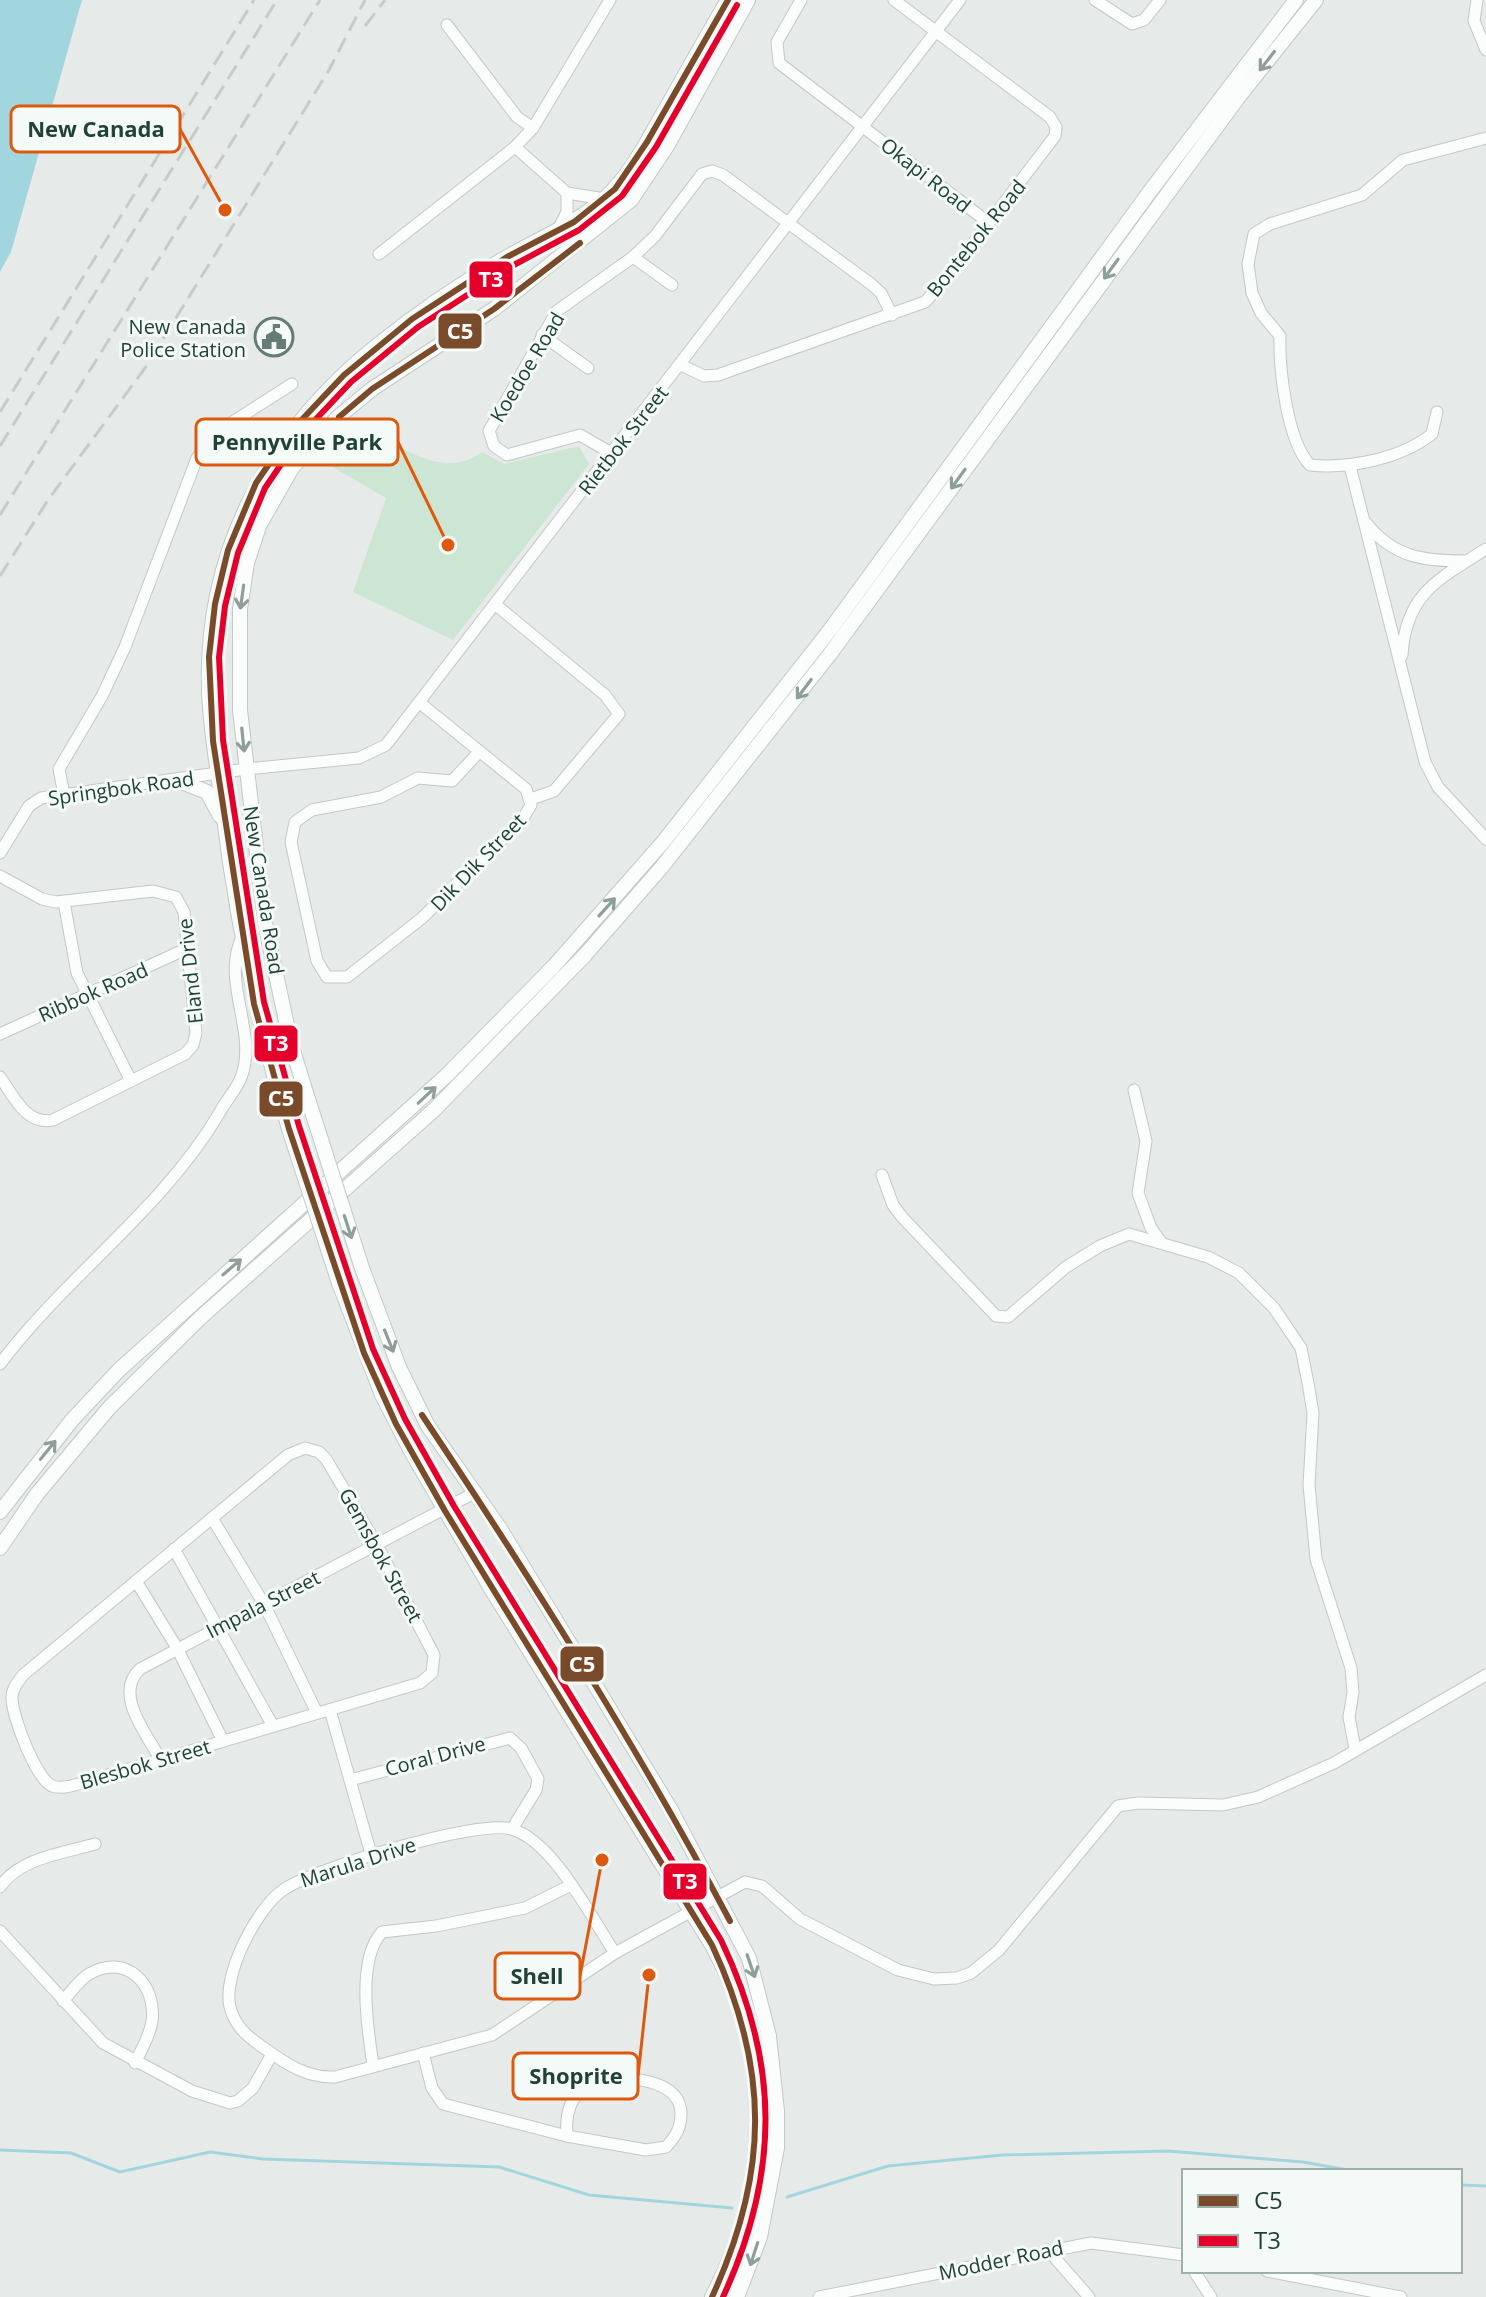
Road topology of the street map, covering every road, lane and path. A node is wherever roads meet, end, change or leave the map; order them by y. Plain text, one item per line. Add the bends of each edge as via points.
1 (610, 0) edge
2 (728, 0) edge
3 (748, 0) edge
4 (801, 0) edge
5 (894, 0) edge
6 (960, 0) edge
7 (1095, 0) edge
8 (1160, 0) edge
9 (1296, 0) edge
10 (1316, 0) edge
11 (1477, 0) edge
12 (447, 25) dead end
13 (936, 31) junction
14 (1486, 50) edge
15 (863, 127) junction
16 (533, 128) junction
17 (1486, 138) edge
18 (515, 147) junction
19 (567, 193) junction
20 (605, 199) junction
21 (790, 223) junction
22 (989, 223) junction
23 (557, 231) junction
24 (379, 254) dead end
25 (633, 257) junction
26 (672, 285) dead end
27 (892, 315) junction
28 (542, 335) junction
29 (681, 365) junction
30 (588, 368) dead end
31 (292, 384) dead end
32 (1437, 412) dead end
33 (613, 454) junction
34 (1350, 466) junction
35 (1363, 520) junction
36 (1486, 549) edge
37 (1466, 561) junction
38 (496, 605) junction
39 (1402, 668) junction
40 (420, 703) junction
41 (479, 752) junction
42 (246, 769) junction
43 (220, 773) junction
44 (179, 781) junction
45 (64, 795) junction
46 (531, 799) junction
47 (225, 827) junction
48 (1486, 839) edge
49 (0, 853) edge
50 (0, 876) edge
51 (64, 902) junction
52 (242, 937) junction
53 (186, 949) junction
54 (87, 994) junction
55 (0, 1034) edge
56 (0, 1077) edge
57 (131, 1081) junction
58 (1134, 1090) dead end
59 (882, 1175) dead end
60 (1162, 1242) junction
61 (0, 1364) edge
62 (309, 1448) joint
63 (476, 1492) junction
64 (445, 1511) junction
65 (0, 1512) edge
66 (212, 1518) junction
67 (377, 1545) junction
68 (0, 1548) edge
69 (174, 1549) junction
70 (136, 1581) junction
71 (264, 1604) junction
72 (219, 1627) junction
73 (177, 1648) junction
74 (432, 1673) joint
75 (1486, 1675) edge
76 (324, 1712) junction
77 (273, 1726) junction
78 (223, 1741) junction
79 (1355, 1749) junction
80 (160, 1759) junction
81 (350, 1780) junction
82 (512, 1829) junction
83 (95, 1844) dead end
84 (371, 1854) junction
85 (571, 1885) junction
86 (0, 1887) edge
87 (716, 1896) junction
88 (691, 1909) junction
89 (0, 1931) edge
90 (615, 1953) junction
91 (63, 2001) junction
92 (423, 2053) junction
93 (272, 2054) junction
94 (135, 2063) junction
95 (373, 2065) junction
96 (567, 2136) junction
97 (1048, 2250) junction
98 (1182, 2255) edge
99 (1195, 2273) edge
100 (1277, 2273) edge
101 (712, 2297) edge
102 (737, 2297) edge
103 (819, 2297) edge
104 (1089, 2297) edge
105 (1211, 2297) edge
106 (1401, 2297) edge

1 - 16 street
2 - 20 main road, New Canada Road via 640,153
3 -> 42 main road, New Canada Road via 667,146 620,211 494,309 351,406 280,485 259,526 242,591 238,648
4 - 15 street, Okapi Road via 777,42 777,58 803,84
5 - 13 street
6 - 13 street, Rietbok Street
7 - 8 street via 1132,24 1144,20
65 -> 9 main road via 119,1370 446,1076 554,966 664,841 820,642
10 -> 68 main road via 1237,99 830,654 661,868 585,955 434,1110 200,1318 109,1408
11 - 14 street via 1474,21
12 - 16 street via 517,117
13 - 15 street, Rietbok Street
13 - 22 street, Bontebok Road via 1050,117 1056,127 1053,139
15 - 21 street, Rietbok Street
15 - 22 street, Okapi Road
16 - 18 street
17 - 34 street via 1403,160 1362,195 1270,224 1250,243 1252,293 1280,336 1279,356 1300,455 1310,465
18 - 19 street
18 - 24 street
19 - 20 street
19 - 23 street via 567,212
20 - 23 main road, New Canada Road
21 - 25 street, Koedoe Road via 723,175 708,172 693,182 666,224
21 - 27 street, Koedoe Road via 881,293
21 - 29 street, Rietbok Street
22 - 27 street, Bontebok Road via 930,298
23 - 43 main road, New Canada Road via 488,268 386,339 319,398 272,456 238,521 215,604 209,690
25 - 26 street
25 - 28 street, Koedoe Road via 561,307
27 - 29 street, Bontebok Road via 718,375 704,376
28 - 30 street
28 - 33 street, Koedoe Road via 492,424 491,440 510,455 580,435
29 - 33 street, Rietbok Street
31 - 45 street via 217,432 197,458 125,647 59,769
32 - 34 street via 1432,434 1421,443
33 - 38 street, Rietbok Street
34 - 35 street
35 - 37 street via 1389,547 1405,555
35 - 39 street
36 - 37 street
37 - 39 street via 1421,596 1410,616
38 - 40 street, Rietbok Street
38 - 46 street via 605,695 619,714 557,788
39 - 48 street via 1425,762 1438,787
40 - 41 street
40 - 42 street, Rietbok Street via 393,738 369,755
41 - 46 street, Dik Dik Street via 526,789
41 - 46 street, Dik Dik Street via 452,781 418,778 381,797 312,810 295,822 291,842 323,974 347,977 422,918 522,820
42 - 43 street, Rietbok Street
42 -> 63 main road, New Canada Road, bridge via 265,923 308,1099 362,1268 419,1410
43 - 44 street, Springbok Road
43 - 47 main road, New Canada Road
44 - 45 street, Springbok Road
44 - 47 main road via 207,792
45 - 49 street, Springbok Road via 41,798 29,806
47 - 52 main road, New Canada Road
50 - 51 street, Eland Drive via 42,899
51 - 53 street, Eland Drive via 169,893 184,909
51 - 54 street via 72,954
52 - 61 street via 234,972 242,1076 208,1134 163,1189
52 - 64 main road, New Canada Road, bridge via 265,1050 339,1283 382,1395
53 - 54 street, Ribbok Road
53 - 57 street, Eland Drive via 193,1045
54 - 55 street, Ribbok Road
54 - 57 street
56 - 57 street, Eland Drive via 23,1110 42,1122
58 - 60 street via 1146,1141 1138,1193
59 - 60 street via 902,1217 996,1316 1008,1317 1066,1267 1114,1239 1129,1234
60 - 79 street via 1239,1273 1274,1308 1301,1348 1313,1413 1309,1485 1316,1559 1351,1668 1349,1717
62 - 66 street, Blesbok Street via 293,1451
62 - 67 street, Gemsbok Street via 323,1455
63 - 64 street, Impala Street
63 - 87 main road, New Canada Road via 664,1797
64 - 67 street, Impala Street
64 - 88 main road, New Canada Road
66 - 69 street, Blesbok Street
66 - 71 street
67 - 71 street, Impala Street
67 - 74 street, Gemsbok Street via 434,1655
69 - 70 street, Blesbok Street
69 - 72 street
70 - 73 street
70 - 80 street, Blesbok Street via 30,1667 13,1690 12,1704 38,1774 53,1786
71 - 72 street, Impala Street
71 - 76 street
72 - 73 street, Impala Street
72 - 77 street
73 - 78 street
73 - 80 street, Impala Street via 140,1669 129,1684 132,1706
74 - 76 street, Blesbok Street via 420,1683
75 - 79 street, Marula Drive
76 - 77 street, Blesbok Street
76 - 81 street
77 - 78 street, Blesbok Street
78 - 80 street, Blesbok Street
79 - 87 street, Marula Drive via 1306,1779 1246,1801 1118,1806 999,1950 957,1978 934,1979 898,1970 800,1919 762,1886 745,1882
81 - 82 street, Coral Drive via 510,1738 538,1779
81 - 84 street
82 - 84 street, Marula Drive via 437,1838
82 - 85 street via 539,1846
83 - 86 street via 13,1872
84 - 93 street, Marula Drive via 287,1887 257,1917 240,1953 229,2004 243,2032
85 - 90 street
85 - 95 street via 525,1908 382,1932 371,1952 365,2011
87 - 88 street, Marula Drive
87 -> 102 main road, New Canada Road via 749,1958 766,2019 777,2111 767,2209
88 - 90 street, Marula Drive
88 - 101 main road, New Canada Road via 727,1973 748,2032 759,2118 747,2209
89 - 91 street
90 - 92 street, Marula Drive via 492,2035
91 - 94 street via 103,2043
91 - 94 street via 81,1980 100,1969 118,1967 140,1977 151,1993 152,2022
92 - 95 street, Marula Drive
92 - 96 street via 432,2088 443,2104
93 - 94 street via 246,2097 230,2103
93 - 95 street, Marula Drive via 315,2077 335,2077
96 - 96 street via 658,2150 675,2138 679,2101 662,2086 599,2078 584,2086 570,2104
97 - 98 street, Modder Road via 1106,2243
97 - 103 street, Modder Road
97 - 104 street
99 - 105 street
100 - 106 street

